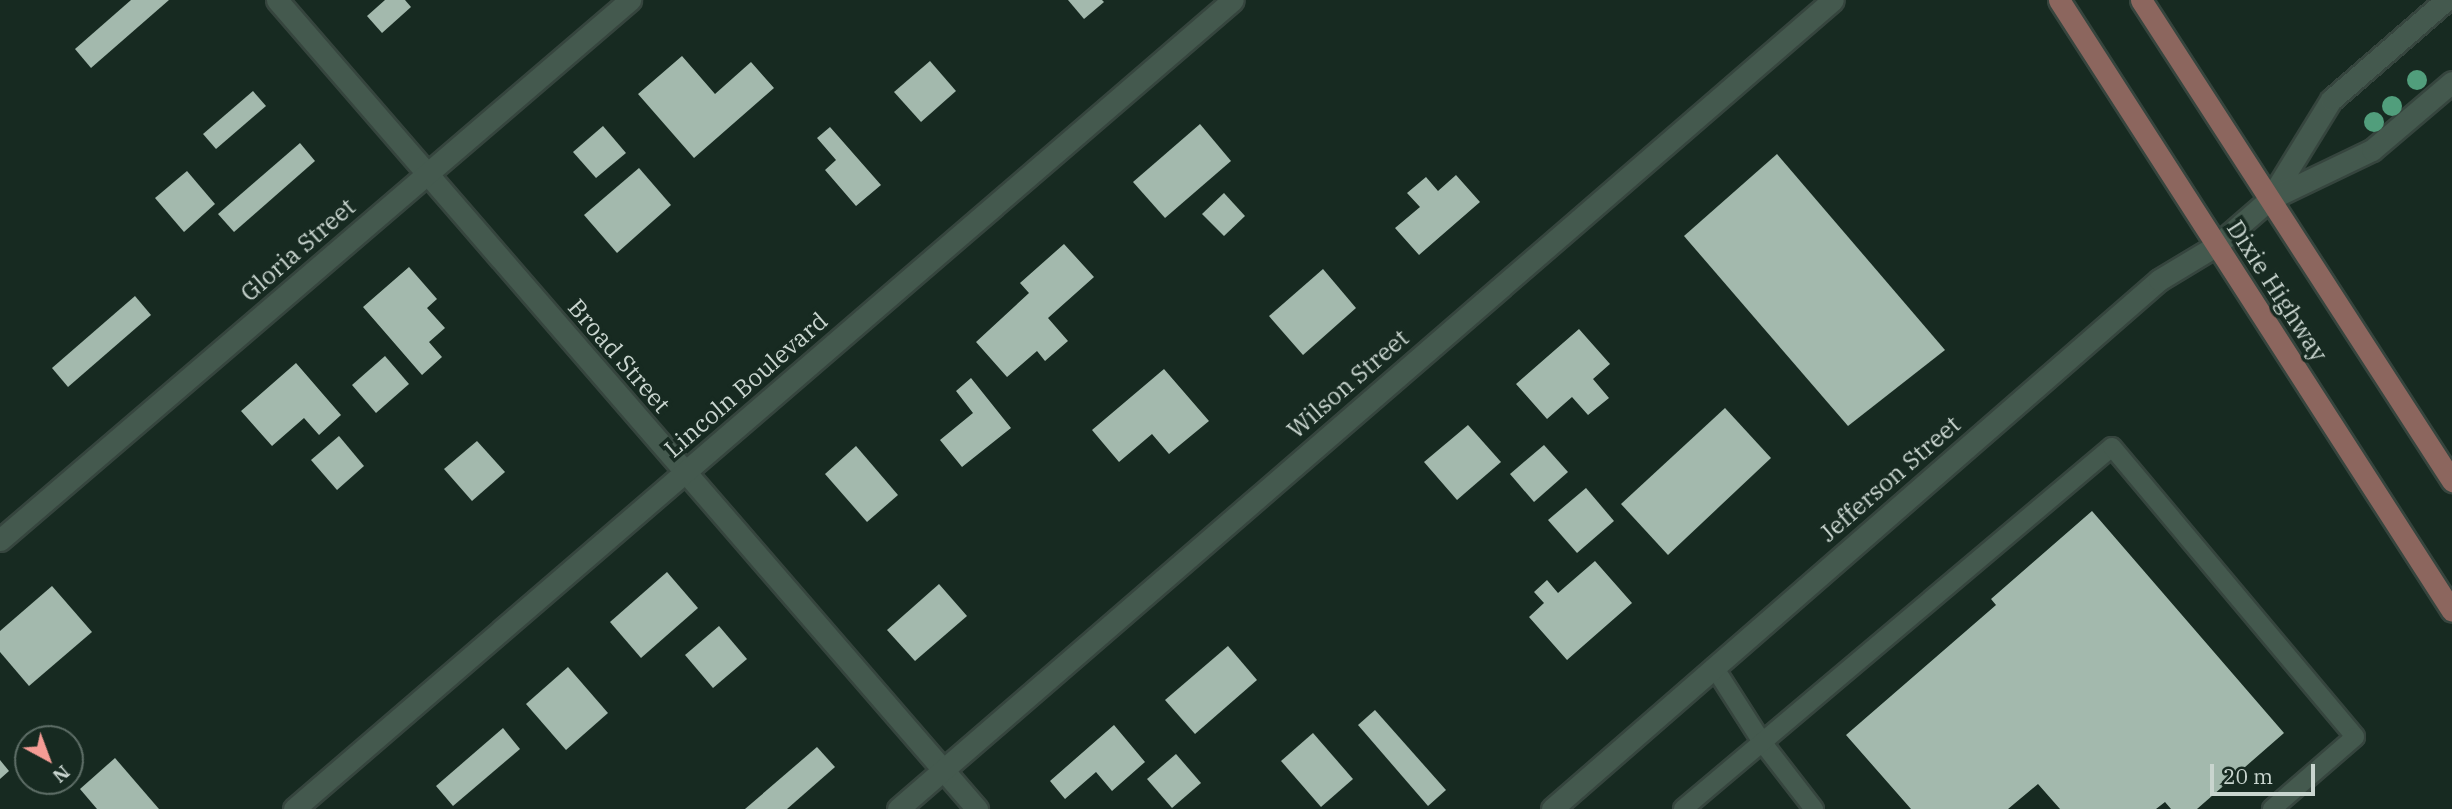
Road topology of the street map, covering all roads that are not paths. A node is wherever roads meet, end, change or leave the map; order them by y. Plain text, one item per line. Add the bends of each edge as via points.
1 (277, 0) edge
2 (629, 0) edge
3 (1233, 0) edge
4 (1833, 0) edge
5 (2059, 0) edge
6 (2141, 0) edge
7 (2446, 0) edge
8 (2452, 82) edge
9 (426, 174) junction
10 (2270, 199) junction
11 (2217, 245) junction
12 (685, 472) junction
13 (2452, 481) edge
14 (0, 540) edge
15 (2452, 611) edge
16 (1714, 667) junction
17 (1762, 742) junction
18 (943, 770) junction
19 (294, 809) edge
20 (898, 809) edge
21 (977, 809) edge
22 (1552, 809) edge
23 (1683, 809) edge
24 (1814, 809) edge
25 (2272, 809) edge

1 - 9 street, Broad Street
2 - 9 street, Gloria Street
3 - 12 street, Lincoln Boulevard
4 - 18 street, Wilson Street
5 - 11 main road, Dixie Highway
6 - 10 main road, Dixie Highway
7 - 10 street via 2331,100
8 - 10 street via 2372,150
9 - 12 street, Broad Street
9 - 14 street, Gloria Street
10 - 11 street, Jefferson Street
10 - 13 main road, Dixie Highway
11 - 15 main road, Dixie Highway
11 - 16 street, Jefferson Street via 2159,280
12 - 18 street, Broad Street
12 - 19 street, Lincoln Boulevard
16 - 17 lane
16 - 22 street, Jefferson Street
17 - 23 lane
17 - 24 lane
17 - 25 lane via 2112,447 2355,737
18 - 20 street, Wilson Street
18 - 21 street, Broad Street

